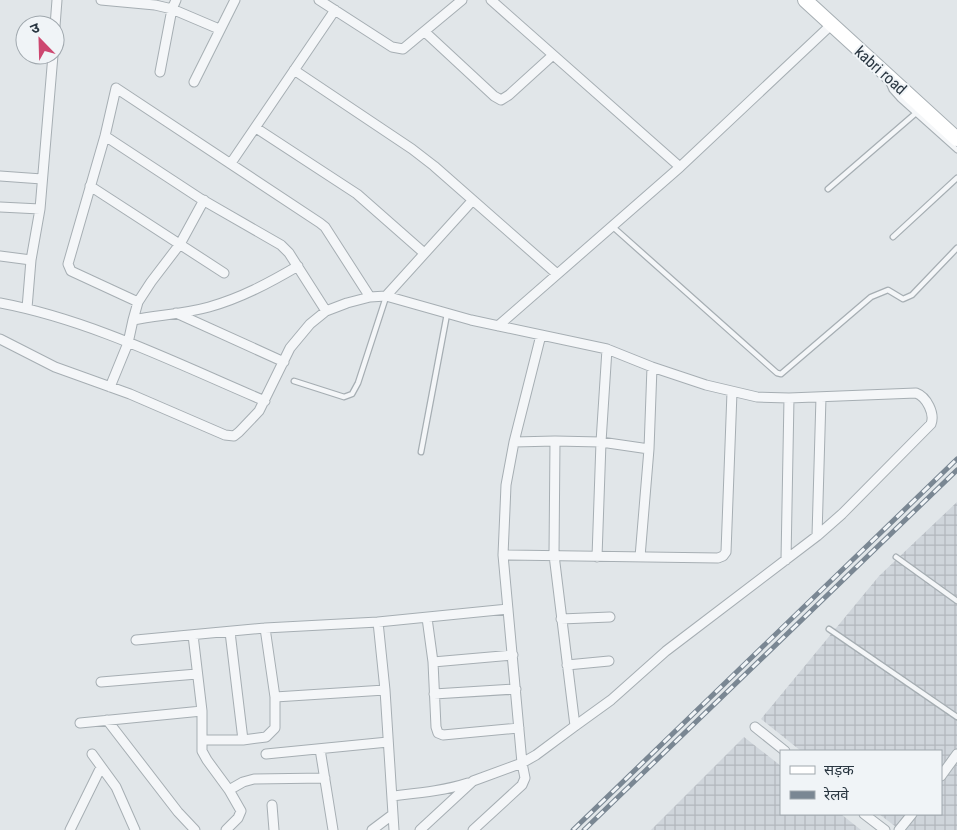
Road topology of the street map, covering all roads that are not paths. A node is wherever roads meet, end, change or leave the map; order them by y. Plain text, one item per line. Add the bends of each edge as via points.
1 (57, 0) edge
2 (101, 0) edge
3 (176, 0) edge
4 (235, 0) edge
5 (319, 0) edge
6 (462, 0) edge
7 (491, 0) edge
8 (806, 0) edge
9 (172, 9) junction
10 (335, 10) junction
11 (56, 15) edge
12 (831, 25) junction
13 (219, 29) junction
14 (425, 32) junction
15 (553, 55) junction
16 (52, 65) edge
17 (294, 70) junction
18 (160, 72) dead end
19 (886, 75) junction
20 (194, 82) dead end
21 (916, 113) junction
22 (256, 128) junction
23 (957, 130) edge
24 (105, 136) junction
25 (957, 138) edge
26 (957, 150) edge
27 (231, 164) junction
28 (680, 167) junction
29 (0, 176) edge
30 (957, 178) edge
31 (42, 179) junction
32 (90, 186) junction
33 (828, 189) dead end
34 (204, 200) junction
35 (472, 201) junction
36 (0, 206) edge
37 (40, 209) junction
38 (612, 226) junction
39 (893, 237) dead end
40 (180, 244) junction
41 (957, 248) edge
42 (424, 253) junction
43 (0, 256) edge
44 (31, 260) junction
45 (298, 266) junction
46 (224, 273) dead end
47 (557, 274) junction
48 (370, 296) junction
49 (386, 296) junction
50 (138, 302) junction
51 (0, 303) edge
52 (27, 308) junction
53 (326, 311) junction
54 (175, 313) junction
55 (447, 314) junction
56 (133, 320) junction
57 (498, 326) junction
58 (541, 335) junction
59 (0, 339) edge
60 (128, 343) junction
61 (607, 349) junction
62 (284, 362) junction
63 (652, 367) junction
64 (294, 381) dead end
65 (110, 387) junction
66 (732, 392) junction
67 (821, 397) junction
68 (789, 398) junction
69 (265, 401) junction
70 (555, 441) junction
71 (514, 442) junction
72 (601, 442) junction
73 (649, 449) junction
74 (421, 452) dead end
75 (817, 536) junction
76 (503, 555) junction
77 (554, 555) junction
78 (597, 557) junction
79 (640, 557) junction
80 (896, 557) dead end
81 (786, 560) junction
82 (957, 602) edge
83 (508, 609) junction
84 (610, 616) dead end
85 (427, 618) junction
86 (561, 619) junction
87 (378, 622) junction
88 (265, 628) junction
89 (829, 629) dead end
90 (230, 632) junction
91 (193, 635) junction
92 (136, 640) dead end
93 (513, 655) junction
94 (609, 661) dead end
95 (433, 662) junction
96 (567, 665) junction
97 (197, 674) junction
98 (101, 682) dead end
99 (516, 689) junction
100 (385, 690) junction
101 (434, 694) junction
102 (275, 697) junction
103 (202, 711) junction
104 (957, 717) edge
105 (108, 720) junction
106 (80, 723) dead end
107 (575, 726) junction
108 (519, 728) junction
109 (755, 728) dead end
110 (202, 740) junction
111 (243, 740) junction
112 (388, 742) junction
113 (320, 749) junction
114 (784, 750) edge
115 (92, 754) dead end
116 (266, 754) dead end
117 (957, 754) edge
118 (522, 763) junction
119 (101, 767) junction
120 (942, 775) edge
121 (325, 778) junction
122 (473, 781) junction
123 (229, 790) junction
124 (392, 796) junction
125 (272, 805) dead end
126 (392, 815) junction
127 (865, 815) edge
128 (911, 815) edge
129 (70, 830) edge
130 (135, 830) edge
131 (195, 830) edge
132 (226, 830) edge
133 (274, 830) edge
134 (333, 830) edge
135 (372, 830) edge
136 (394, 830) edge
137 (420, 830) edge
138 (473, 830) edge
139 (885, 830) edge
140 (899, 830) edge

1 - 11 street
2 - 9 street via 155,4
3 - 9 street
4 - 13 street
5 - 10 street
6 - 14 street
7 - 15 street
8 - 12 street, kabri road
9 - 13 street
9 - 18 street
10 - 14 street via 397,49 407,47
10 - 17 street
12 - 19 street, kabri road
12 - 28 street
13 - 20 street
14 - 15 street via 501,100
15 - 28 street
16 - 31 street
17 - 22 street
17 - 35 street via 412,149
19 - 21 lane via 895,94
19 - 23 street via 906,84
19 - 25 street, kabri road
21 - 26 lane
21 - 33 lane
22 - 27 street
22 - 42 street via 357,194
24 - 27 street via 116,88
24 - 32 street
24 - 34 street
27 - 48 street via 325,227
28 - 38 street
29 - 31 street
30 - 39 lane
31 - 37 street
32 - 40 street
32 - 50 street via 69,268
34 - 40 street
34 - 45 street via 281,245
35 - 42 street
35 - 47 street
36 - 37 street
37 - 44 street
38 - 41 lane via 781,374 871,297 888,290 903,300 912,295
38 - 47 street
40 - 46 street
40 - 50 street
42 - 49 street
43 - 44 street
44 - 52 street
45 - 53 street
45 - 54 street via 247,294 210,307
47 - 57 street
48 - 49 street
48 - 53 street
49 - 55 street
49 - 64 lane via 352,394 344,397
50 - 56 street
51 - 52 street
52 - 60 street
53 - 62 street via 298,337
54 - 56 street
54 - 62 street
55 - 57 street
55 - 74 lane
56 - 60 street
57 - 58 street
58 - 61 street
58 - 71 street
59 - 65 street via 55,367
60 - 65 street
60 - 69 street
61 - 63 street
61 - 72 street
62 - 69 street
63 - 66 street
63 - 73 street
65 - 69 street via 228,436 239,432
66 - 68 street
66 - 79 street via 725,554 718,558
67 - 68 street
67 - 75 street
67 - 75 street via 919,394 933,418 929,427
68 - 81 street
70 - 71 street
70 - 72 street
70 - 77 street
71 - 76 street via 506,485
72 - 73 street
72 - 78 street
73 - 79 street
75 - 81 street
76 - 77 street
76 - 83 street
77 - 78 street
77 - 86 street
78 - 79 street
80 - 82 lane
81 - 107 street via 666,651 611,700
83 - 85 street
83 - 93 street
84 - 86 street
85 - 87 street
85 - 95 street
86 - 96 street
87 - 88 street
87 - 100 street
88 - 90 street
88 - 102 street
89 - 104 lane
90 - 91 street
90 - 111 street
91 - 92 street
91 - 97 street
93 - 95 street
93 - 99 street
94 - 96 street
95 - 101 street
96 - 107 street
97 - 98 street
97 - 103 street
99 - 101 street
99 - 108 street
100 - 102 street
100 - 112 street
101 - 108 street via 436,728 440,735
102 - 111 street via 272,732 266,737
103 - 105 street
103 - 110 street
105 - 106 street
105 - 131 street
107 - 118 street
108 - 118 street
109 - 114 street
110 - 111 street
110 - 123 street via 204,756
112 - 113 street
112 - 124 street
113 - 116 street
113 - 121 street
115 - 119 street
117 - 120 street
118 - 122 street
118 - 138 street via 525,778 522,786
119 - 129 street
119 - 130 street via 121,796
121 - 123 street via 254,779
121 - 134 street
122 - 124 street via 429,792
122 - 137 street
123 - 132 street via 241,811
124 - 126 street
125 - 133 street
126 - 135 street
126 - 136 street
127 - 139 street
128 - 140 street

